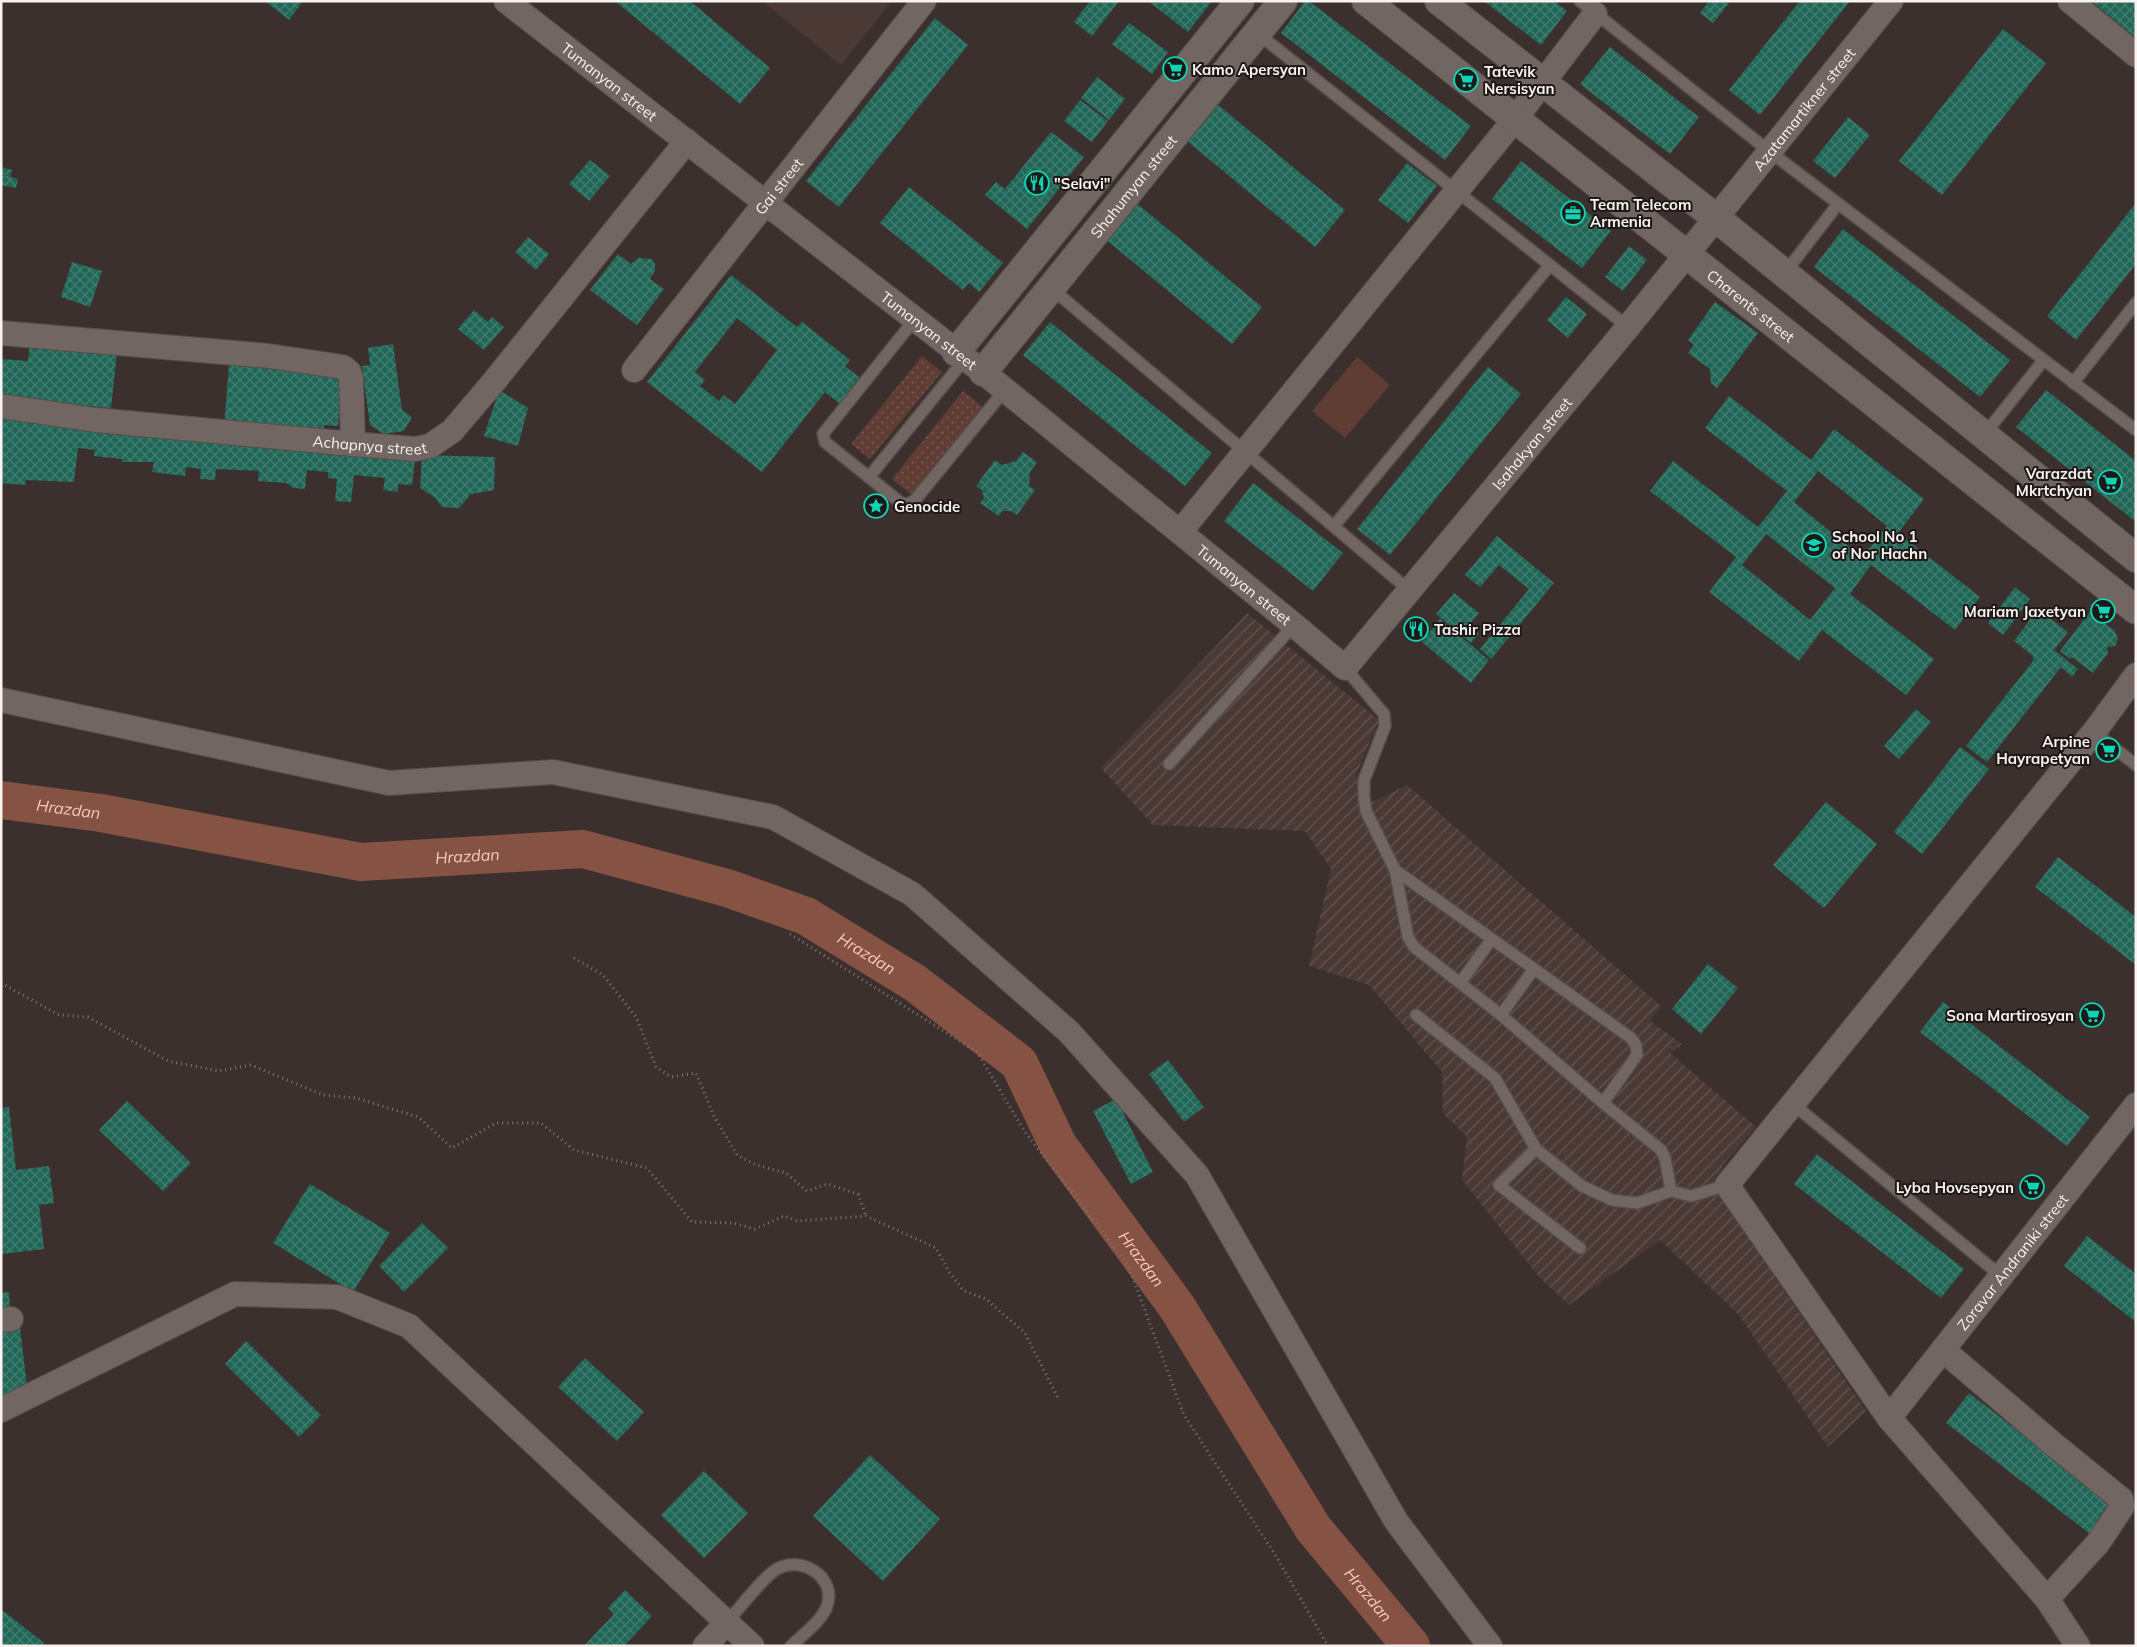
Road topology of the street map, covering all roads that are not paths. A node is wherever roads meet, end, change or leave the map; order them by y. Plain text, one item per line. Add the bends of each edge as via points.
1 (506, 1) edge
2 (924, 1) edge
3 (1240, 1) edge
4 (1283, 1) edge
5 (1366, 1) edge
6 (1439, 1) edge
7 (1891, 1) edge
8 (2070, 1) edge
9 (1588, 8) edge
10 (1257, 33) junction
11 (2136, 55) edge
12 (1542, 82) junction
13 (1515, 119) junction
14 (687, 140) junction
15 (1769, 151) junction
16 (1456, 191) junction
17 (765, 204) junction
18 (1838, 204) junction
19 (1716, 218) junction
20 (1686, 255) junction
21 (1550, 265) junction
22 (1784, 274) junction
23 (1051, 288) junction
24 (2136, 303) edge
25 (915, 319) junction
26 (1628, 327) junction
27 (1, 333) edge
28 (2043, 360) junction
29 (968, 361) junction
30 (634, 370) dead end
31 (2073, 383) junction
32 (1004, 391) junction
33 (1, 406) edge
34 (2136, 430) edge
35 (1984, 434) junction
36 (353, 444) junction
37 (1244, 451) junction
38 (869, 477) junction
39 (1334, 526) junction
40 (1180, 532) junction
41 (2136, 558) edge
42 (1409, 590) junction
43 (2136, 610) edge
44 (1294, 625) junction
45 (1345, 668) junction
46 (2136, 675) edge
47 (1, 700) edge
48 (2094, 732) junction
49 (1170, 764) dead end
50 (2136, 764) edge
51 (1395, 870) junction
52 (1491, 940) junction
53 (1533, 970) junction
54 (1460, 983) junction
55 (1416, 1015) dead end
56 (1501, 1015) junction
57 (1603, 1103) junction
58 (1793, 1104) junction
59 (2136, 1105) edge
60 (1536, 1149) junction
61 (1727, 1185) junction
62 (1671, 1192) junction
63 (1580, 1248) dead end
64 (2000, 1276) junction
65 (1943, 1350) junction
66 (1, 1410) edge
67 (1888, 1418) junction
68 (2047, 1599) junction
69 (727, 1622) junction
70 (705, 1646) edge
71 (752, 1646) edge
72 (791, 1646) edge
73 (1490, 1646) edge
74 (2078, 1646) edge

1 - 14 street, Tumanyan street
2 - 17 street, Gai street
3 - 29 street
4 - 10 street, Shahumyan street
5 - 13 street, Charents street
6 - 12 street
7 - 15 street, Azatamartikner street
8 - 11 street
9 - 12 street
9 - 15 lane
10 - 16 lane
10 - 23 street, Shahumyan street
12 - 13 street
12 - 19 street
13 - 16 street
13 - 20 street, Charents street
14 - 17 street, Tumanyan street
14 - 36 street, Achapnya street via 492,384 447,435 430,446 415,449
15 - 18 lane
15 - 19 street, Azatamartikner street
16 - 21 lane
16 - 37 street
17 - 25 street, Tumanyan street
17 - 30 street, Gai street
18 - 22 lane
18 - 28 lane
19 - 20 street, Isahakyan street
19 - 22 street
20 - 26 street, Isahakyan street
20 - 43 street, Charents street
21 - 26 lane
21 - 39 lane
22 - 35 street
23 - 29 street, Shahumyan street
23 - 37 lane
24 - 31 lane
25 - 29 street, Tumanyan street
25 - 38 lane via 823,434 825,442
26 - 42 street, Isahakyan street
27 - 36 street via 269,356 343,367 351,378
28 - 31 lane
28 - 35 lane
29 - 32 street, Tumanyan street
29 - 38 lane
31 - 34 lane
32 - 38 lane via 915,500 902,503
32 - 40 street, Tumanyan street
33 - 36 street, Achapnya street via 96,420
35 - 41 street
37 - 39 lane
37 - 40 street
39 - 42 lane
40 - 44 street, Tumanyan street
42 - 45 street, Isahakyan street
44 - 45 street, Tumanyan street
44 - 49 lane
45 - 51 lane via 1384,714 1385,726 1364,780 1364,797 1366,810
46 - 48 street
47 - 73 street via 389,782 553,772 773,817 912,894 1069,1032 1197,1174 1396,1521
48 - 50 lane
48 - 58 street
51 - 52 lane
51 - 54 lane via 1408,937 1414,948
52 - 53 lane
52 - 54 lane
53 - 56 lane
53 - 57 lane via 1631,1038 1636,1045 1637,1055
54 - 56 lane
55 - 60 lane via 1495,1078
56 - 57 lane
57 - 62 lane via 1661,1150
58 - 61 street
58 - 64 lane
59 - 64 street, Zoravar Andraniki street
60 - 62 lane via 1582,1186 1612,1200 1637,1204
60 - 63 lane via 1499,1185
61 - 62 lane via 1690,1196
61 - 67 street
64 - 65 street, Zoravar Andraniki street
65 - 67 street, Zoravar Andraniki street
65 - 68 street via 2121,1498 2122,1507 2098,1543
66 - 69 street via 235,1294 338,1298 410,1326
67 - 68 street
68 - 74 street
69 - 70 street
69 - 71 street
69 - 72 lane via 775,1570 794,1564 805,1566 823,1580 828,1599 823,1614

